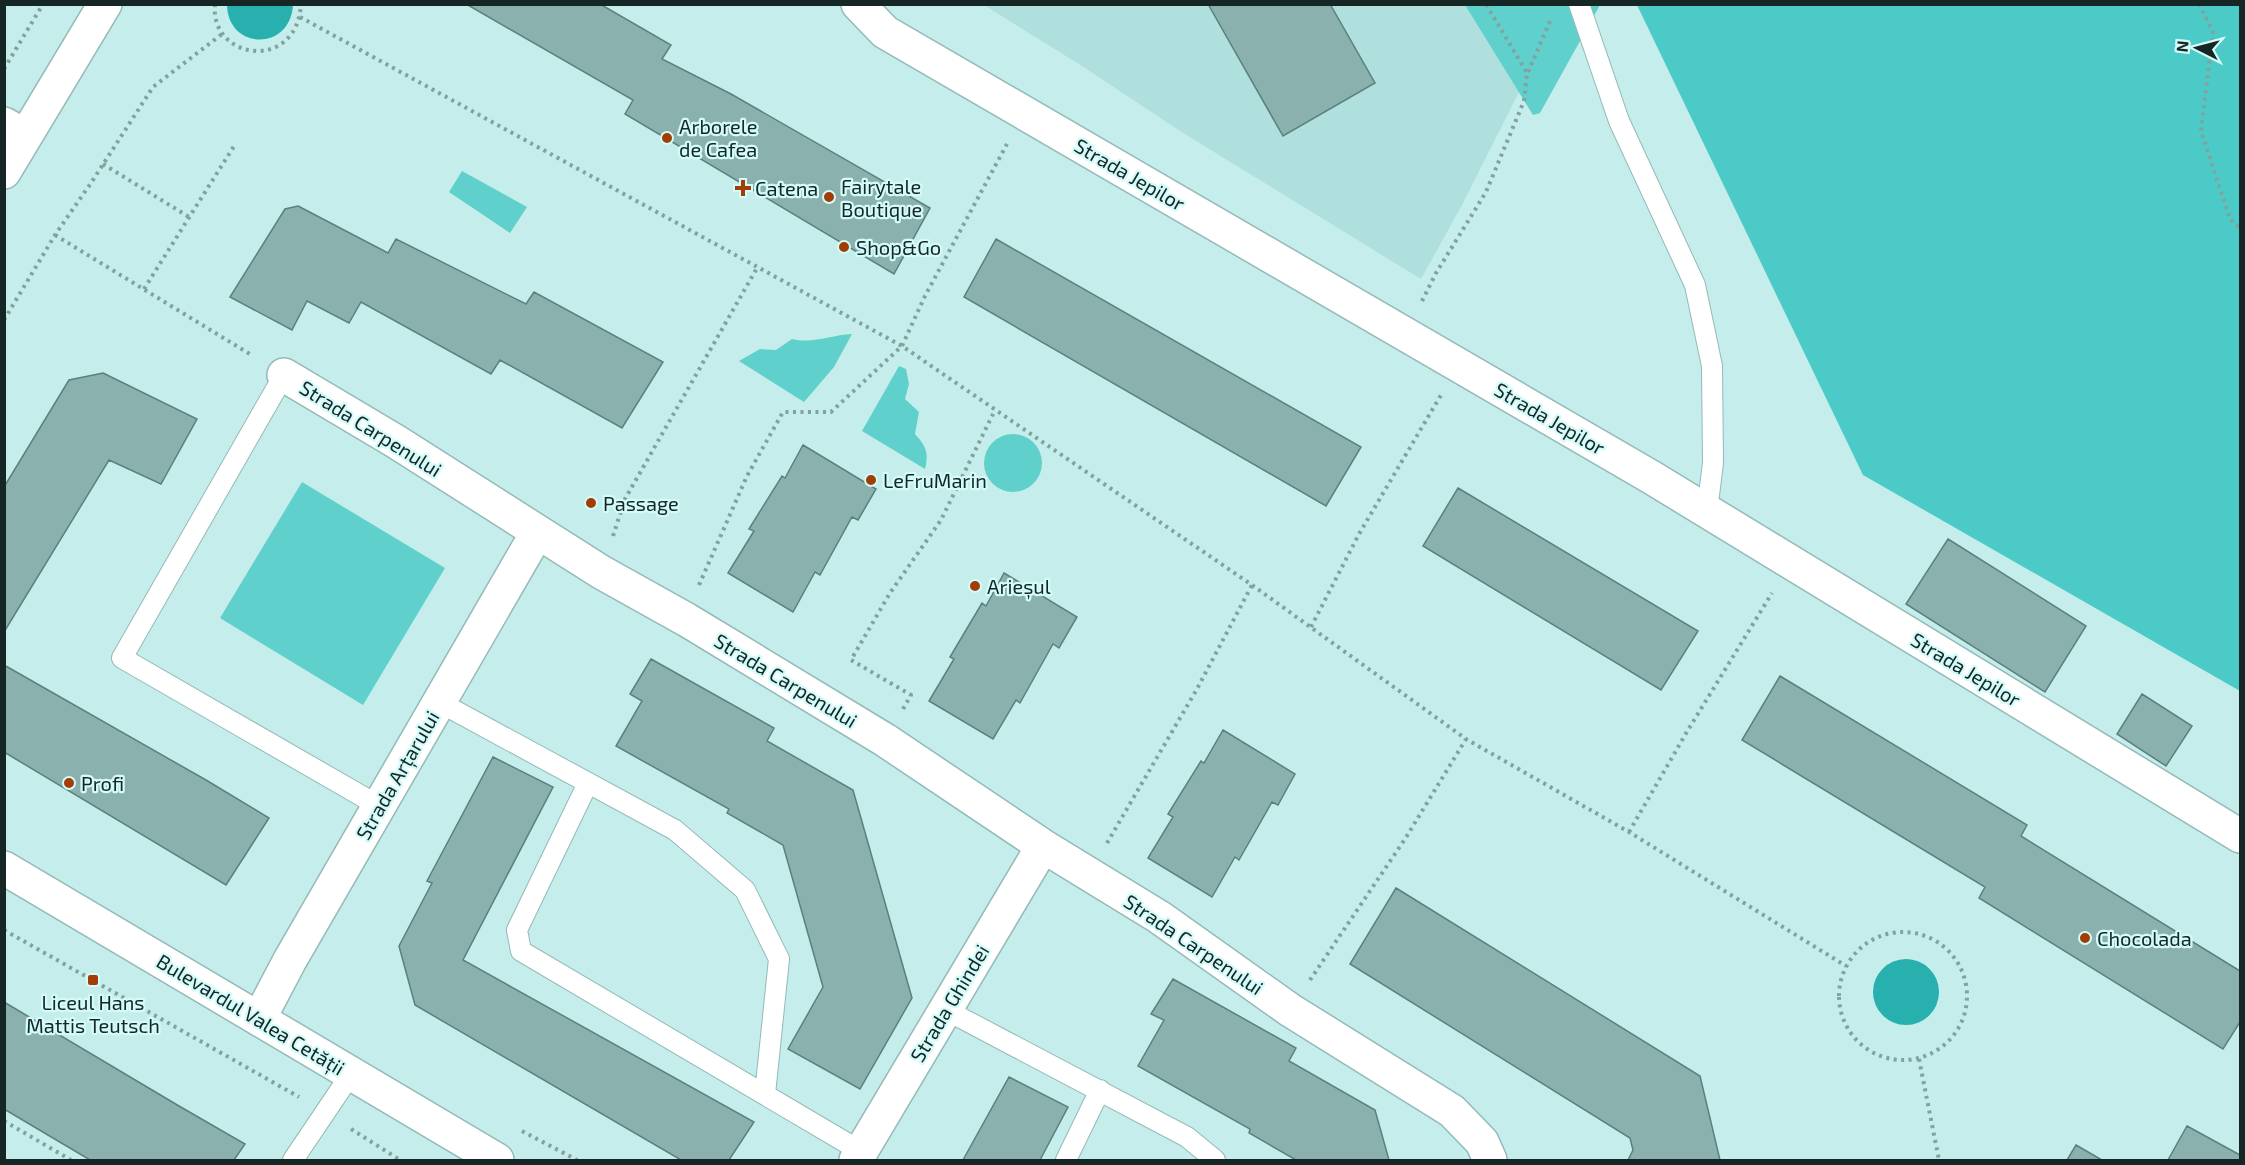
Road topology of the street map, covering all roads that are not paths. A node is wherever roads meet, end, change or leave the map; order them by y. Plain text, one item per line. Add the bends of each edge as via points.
1 (105, 4) edge
2 (858, 4) edge
3 (1579, 4) edge
4 (15, 130) edge
5 (4, 172) edge
6 (284, 375) joint
7 (1707, 511) junction
8 (537, 533) junction
9 (440, 702) junction
10 (588, 783) junction
11 (379, 807) junction
12 (2241, 836) edge
13 (1043, 846) junction
14 (4, 868) edge
15 (946, 1010) junction
16 (259, 1019) junction
17 (351, 1074) junction
18 (1100, 1090) junction
19 (765, 1094) junction
20 (859, 1156) edge
21 (293, 1161) edge
22 (497, 1161) edge
23 (1066, 1161) edge
24 (1215, 1161) edge
25 (1490, 1161) edge

1 - 4 street
2 - 7 street, Strada Jepilor via 885,32
3 - 7 lane via 1619,121 1695,285 1712,366 1713,463
4 - 5 street
6 - 8 street, Strada Carpenului
6 - 11 lane via 122,658
7 - 12 street, Strada Jepilor
8 - 9 street, Strada Arțarului
8 - 13 street, Strada Carpenului via 885,740
9 - 10 lane
9 - 11 street, Strada Arțarului
10 - 19 lane via 675,830 745,890 779,959
10 - 19 lane via 517,930 521,951
11 - 16 street, Strada Arțarului
13 - 15 street, Strada Ghindei
13 - 25 street, Strada Carpenului via 1159,917 1290,1010 1452,1111 1482,1142
14 - 16 street, Bulevardul Valea Cetății
15 - 18 lane
15 - 20 street, Strada Ghindei
16 - 17 street, Bulevardul Valea Cetății
17 - 21 lane
17 - 22 street, Bulevardul Valea Cetății
18 - 23 lane
18 - 24 lane via 1187,1137
19 - 20 lane

